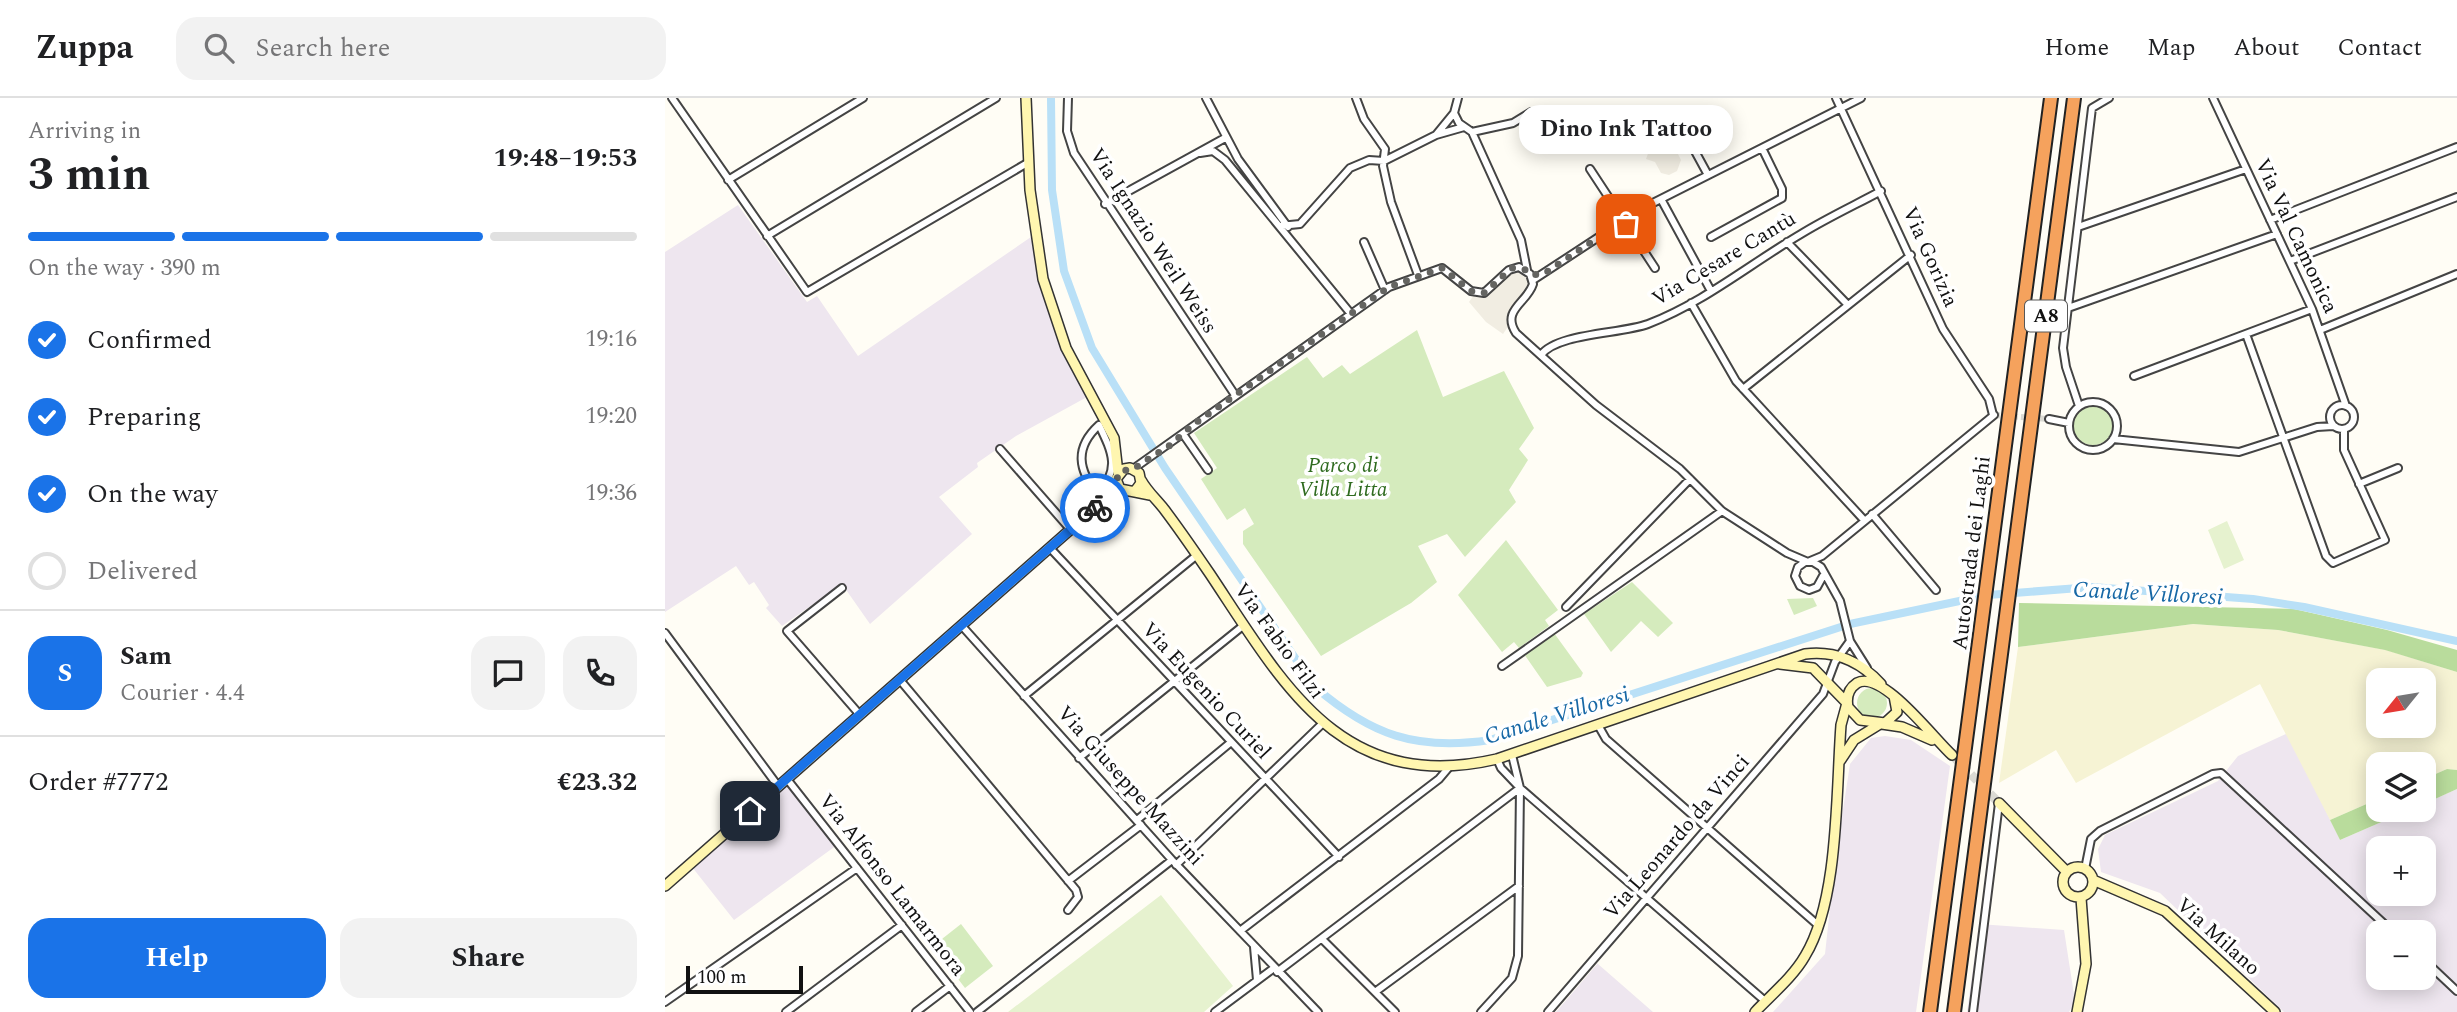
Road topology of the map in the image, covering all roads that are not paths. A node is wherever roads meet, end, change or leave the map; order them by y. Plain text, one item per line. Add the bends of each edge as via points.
1 (672, 98) edge
2 (863, 98) edge
3 (996, 98) edge
4 (1026, 98) edge
5 (1067, 98) edge
6 (1206, 98) edge
7 (1356, 98) edge
8 (1836, 98) edge
9 (1861, 98) edge
10 (2051, 98) edge
11 (2074, 98) edge
12 (2109, 98) edge
13 (2213, 98) edge
14 (1457, 100) edge
15 (1842, 108) junction
16 (1531, 112) dead end
17 (1454, 113) junction
18 (1464, 127) junction
19 (1472, 132) junction
20 (1436, 135) junction
21 (1225, 138) junction
22 (1628, 147) dead end
23 (2457, 147) edge
24 (1762, 148) junction
25 (1233, 151) junction
26 (1201, 153) junction
27 (1222, 158) junction
28 (1384, 161) junction
29 (1028, 162) junction
30 (1590, 169) dead end
31 (2246, 169) junction
32 (1708, 175) junction
33 (728, 180) junction
34 (1881, 191) junction
35 (2457, 197) edge
36 (1661, 199) junction
37 (1105, 204) junction
38 (2270, 220) junction
39 (1623, 221) junction
40 (1283, 225) junction
41 (2078, 227) junction
42 (2277, 234) junction
43 (767, 236) junction
44 (1711, 237) dead end
45 (1364, 242) dead end
46 (1787, 242) junction
47 (1911, 255) junction
48 (2290, 261) junction
49 (1655, 268) dead end
50 (2457, 274) edge
51 (1418, 275) junction
52 (1530, 275) junction
53 (1385, 290) junction
54 (1711, 291) junction
55 (1691, 303) junction
56 (1848, 305) junction
57 (2068, 307) junction
58 (2312, 309) junction
59 (1351, 314) junction
60 (2320, 330) junction
61 (2246, 334) junction
62 (1541, 355) junction
63 (2134, 376) dead end
64 (1743, 388) junction
65 (2340, 391) junction
66 (1235, 395) junction
67 (2079, 406) junction
68 (2338, 406) junction
69 (2346, 406) junction
70 (2049, 419) tunnel mouth
71 (2330, 419) junction
72 (2069, 423) junction
73 (2317, 427) junction
74 (2334, 427) junction
75 (2344, 429) junction
76 (2116, 431) junction
77 (1183, 434) junction
78 (2113, 439) junction
79 (2282, 439) junction
80 (2129, 440) junction
81 (2343, 442) junction
82 (1000, 449) dead end
83 (1118, 457) junction
84 (1134, 467) junction
85 (2398, 468) dead end
86 (1208, 470) dead end
87 (1117, 478) junction
88 (1690, 479) junction
89 (1141, 480) junction
90 (2359, 484) junction
91 (1135, 491) junction
92 (1123, 492) junction
93 (1152, 496) junction
94 (1101, 498) junction
95 (1722, 511) junction
96 (1872, 514) junction
97 (1864, 520) junction
98 (1070, 529) junction
99 (1050, 548) junction
100 (1787, 553) junction
101 (1197, 555) junction
102 (1809, 562) junction
103 (1796, 571) junction
104 (1823, 576) junction
105 (1818, 587) junction
106 (842, 588) dead end
107 (1936, 590) dead end
108 (1837, 595) junction
109 (1566, 607) dead end
110 (1115, 620) junction
111 (1244, 625) junction
112 (962, 626) junction
113 (665, 633) edge
114 (1850, 641) junction
115 (1839, 656) junction
116 (1774, 664) junction
117 (1503, 666) dead end
118 (1870, 672) junction
119 (900, 680) junction
120 (1173, 681) junction
121 (1829, 682) junction
122 (1881, 684) junction
123 (1024, 696) junction
124 (1894, 696) junction
125 (1847, 703) junction
126 (860, 715) junction
127 (1322, 724) junction
128 (1881, 724) junction
129 (1598, 725) junction
130 (1230, 743) junction
131 (1940, 744) junction
132 (1512, 755) junction
133 (1952, 755) tunnel mouth
134 (1079, 758) junction
135 (1497, 759) junction
136 (1839, 762) junction
137 (1450, 766) junction
138 (787, 779) junction
139 (1266, 781) junction
140 (778, 786) junction
141 (1520, 788) junction
142 (1999, 803) joint
143 (1139, 823) junction
144 (1709, 827) junction
145 (1339, 857) junction
146 (1174, 862) junction
147 (857, 868) junction
148 (2085, 869) junction
149 (2066, 872) junction
150 (2093, 880) junction
151 (1068, 881) junction
152 (665, 886) edge
153 (1519, 886) junction
154 (1649, 898) junction
155 (2081, 898) junction
156 (1068, 910) dead end
157 (2380, 920) edge
158 (902, 925) junction
159 (1820, 928) junction
160 (1240, 932) junction
161 (1322, 939) junction
162 (1254, 947) junction
163 (1275, 970) junction
164 (2436, 971) edge
165 (1257, 980) junction
166 (950, 986) junction
167 (2457, 991) edge
168 (1375, 992) junction
169 (665, 1002) edge
170 (1759, 1008) edge
171 (786, 1012) edge
172 (916, 1012) edge
173 (971, 1012) edge
174 (978, 1012) edge
175 (1215, 1012) edge
176 (1318, 1012) edge
177 (1395, 1012) edge
178 (1481, 1012) edge
179 (1548, 1012) edge
180 (1930, 1012) edge
181 (1954, 1012) edge
182 (1973, 1012) edge
183 (2077, 1012) edge
184 (2275, 1012) edge

1 - 33 street
2 - 33 street
3 - 43 street
4 - 29 street
5 - 37 street, Via Ignazio Weil Weiss via 1071,146
6 - 21 street
7 - 28 street via 1385,149
8 - 15 street, Via Gorizia
9 - 15 street
10 - 180 highway, Autostrada dei Laghi / A8
11 - 181 highway, Autostrada dei Laghi / A8
12 - 41 street via 2092,108
13 - 31 street, Via Val Camonica
14 - 17 street
15 - 24 street
15 - 34 street, Via Gorizia
16 - 19 street via 1513,123
17 - 18 street
17 - 20 street
18 - 19 street
18 - 20 street
19 - 52 street via 1521,240
20 - 28 street
21 - 25 street
21 - 26 street
22 - 32 street via 1678,120
23 - 38 street
24 - 32 street
24 - 44 street via 1783,192 1781,198
25 - 27 street
25 - 40 street
26 - 27 street via 1213,151
26 - 37 street
27 - 40 street
28 - 40 street via 1369,160 1350,168 1300,224
28 - 51 street via 1391,202
29 - 43 street via 807,292
29 - 83 street via 1035,239 1047,291 1066,348 1109,427
30 - 39 street
31 - 38 street, Via Val Camonica
31 - 41 street
32 - 36 street
33 - 43 street
34 - 46 street, Via Cesare Cantù
34 - 47 street, Via Gorizia
35 - 48 street
36 - 39 street
36 - 54 street
37 - 66 street, Via Ignazio Weil Weiss
38 - 42 street, Via Val Camonica
39 - 49 street
39 - 52 street via 1545,273
40 - 59 street
41 - 57 street
42 - 48 street, Via Val Camonica
42 - 57 street
45 - 53 street
46 - 54 street, Via Cesare Cantù
46 - 56 street
47 - 56 street
47 - 96 street, Via Gorizia via 1943,329 1989,400 1993,415
48 - 58 street, Via Val Camonica
50 - 60 street
51 - 52 street via 1442,268 1481,294 1512,268
51 - 53 street
52 - 62 street via 1531,290 1510,320 1516,333
53 - 59 street
54 - 55 street, Via Cesare Cantù
55 - 62 street, Via Cesare Cantù via 1644,325 1582,337
55 - 64 street
56 - 64 street
57 - 67 street via 2063,348
58 - 60 street, Via Val Camonica
58 - 61 street
59 - 66 street
60 - 65 street, Via Val Camonica
61 - 63 street
61 - 79 street
62 - 88 street
64 - 97 street
65 - 68 street, Via Val Camonica
65 - 69 street, Via Val Camonica
66 - 77 street
67 - 72 street
67 - 76 street via 2103,404 2113,413
68 - 69 street
68 - 71 street
69 - 75 street via 2354,418
70 - 72 street
71 - 73 street
71 - 74 street
72 - 78 street via 2076,443 2089,450 2103,448
73 - 74 street
73 - 79 street
74 - 75 street
74 - 81 street
75 - 81 street
76 - 78 street
76 - 80 street
77 - 84 street
77 - 86 street
78 - 80 street
79 - 80 street via 2239,452
79 - 90 street via 2326,556 2333,563 2385,540
81 - 90 street
82 - 98 street
83 - 84 street, Via Fabio Filzi
83 - 87 street
84 - 87 street
84 - 89 street, Via Fabio Filzi
85 - 90 street
87 - 92 street
87 - 94 street
88 - 95 street
88 - 109 street
89 - 91 street
89 - 93 street, Via Fabio Filzi
91 - 92 street
91 - 93 street
92 - 94 street
93 - 101 street, Via Fabio Filzi
94 - 94 street via 1114,466 1099,425 1086,437 1081,462
94 - 98 street
95 - 100 street
95 - 117 street
96 - 97 street
96 - 107 street
97 - 102 street
98 - 99 street
99 - 110 street, Via Eugenio Curiel
99 - 112 street
100 - 102 street
100 - 103 street
101 - 110 street
101 - 111 street, Via Fabio Filzi
102 - 103 street
102 - 104 street via 1818,565
103 - 105 street via 1800,586
104 - 105 street
104 - 108 street
105 - 108 street
106 - 126 street via 787,631
108 - 114 street
110 - 120 street, Via Eugenio Curiel
110 - 123 street
111 - 120 street
111 - 127 street, Via Fabio Filzi via 1296,699
112 - 119 street
112 - 123 street, Via Giuseppe Mazzini
113 - 140 street
114 - 115 street, Via Leonardo da Vinci
114 - 118 street
115 - 116 street, Via Fabio Filzi via 1816,653
115 - 118 street, Via Fabio Filzi
115 - 121 street, Via Leonardo da Vinci
116 - 121 street, Via Fabio Filzi via 1808,666
116 - 129 street, Via Fabio Filzi
118 - 122 street, Via Fabio Filzi
119 - 126 street
119 - 151 street
120 - 130 street, Via Eugenio Curiel
120 - 134 street
121 - 125 street
121 - 144 street, Via Leonardo da Vinci
122 - 124 street
122 - 125 street via 1856,684
123 - 134 street, Via Giuseppe Mazzini
124 - 128 street via 1897,712
124 - 131 street
125 - 128 street via 1855,718
125 - 136 street
126 - 138 street
127 - 137 street, Via Fabio Filzi via 1352,743 1394,760
127 - 139 street
128 - 131 street
128 - 136 street via 1854,740
129 - 132 street, Via Fabio Filzi
129 - 144 street via 1607,739
130 - 139 street, Via Eugenio Curiel
130 - 143 street
131 - 133 street
132 - 135 street, Via Fabio Filzi
132 - 141 street
134 - 143 street, Via Giuseppe Mazzini
135 - 137 street, Via Fabio Filzi
135 - 141 street
136 - 159 street
137 - 145 street
138 - 140 street
138 - 147 street, Via Alfonso Lamarmora
139 - 145 street, Via Eugenio Curiel
139 - 146 street
140 - 152 street
141 - 153 street
141 - 154 street
141 - 161 street
142 - 149 street
142 - 182 street
143 - 146 street, Via Giuseppe Mazzini
143 - 151 street
144 - 154 street, Via Leonardo da Vinci
144 - 159 street
145 - 160 street
146 - 160 street, Via Giuseppe Mazzini
146 - 174 street
147 - 158 street, Via Alfonso Lamarmora
147 - 169 street
148 - 149 street via 2073,867
148 - 150 street
148 - 157 street via 2091,839 2100,831 2221,773
149 - 155 street via 2065,892
150 - 155 street via 2091,890
150 - 184 street, Via Milano via 2165,911
151 - 156 street via 1078,897
153 - 168 street
153 - 178 street via 1516,967 1512,978
154 - 170 street
154 - 179 street, Via Leonardo da Vinci
155 - 183 street via 2086,964
158 - 166 street, Via Alfonso Lamarmora
158 - 171 street
159 - 170 street
160 - 162 street, Via Giuseppe Mazzini
161 - 163 street
161 - 168 street
162 - 163 street, Via Giuseppe Mazzini
162 - 165 street
163 - 165 street
163 - 176 street, Via Giuseppe Mazzini
164 - 167 street
165 - 175 street
166 - 172 street
166 - 173 street, Via Alfonso Lamarmora
168 - 177 street

